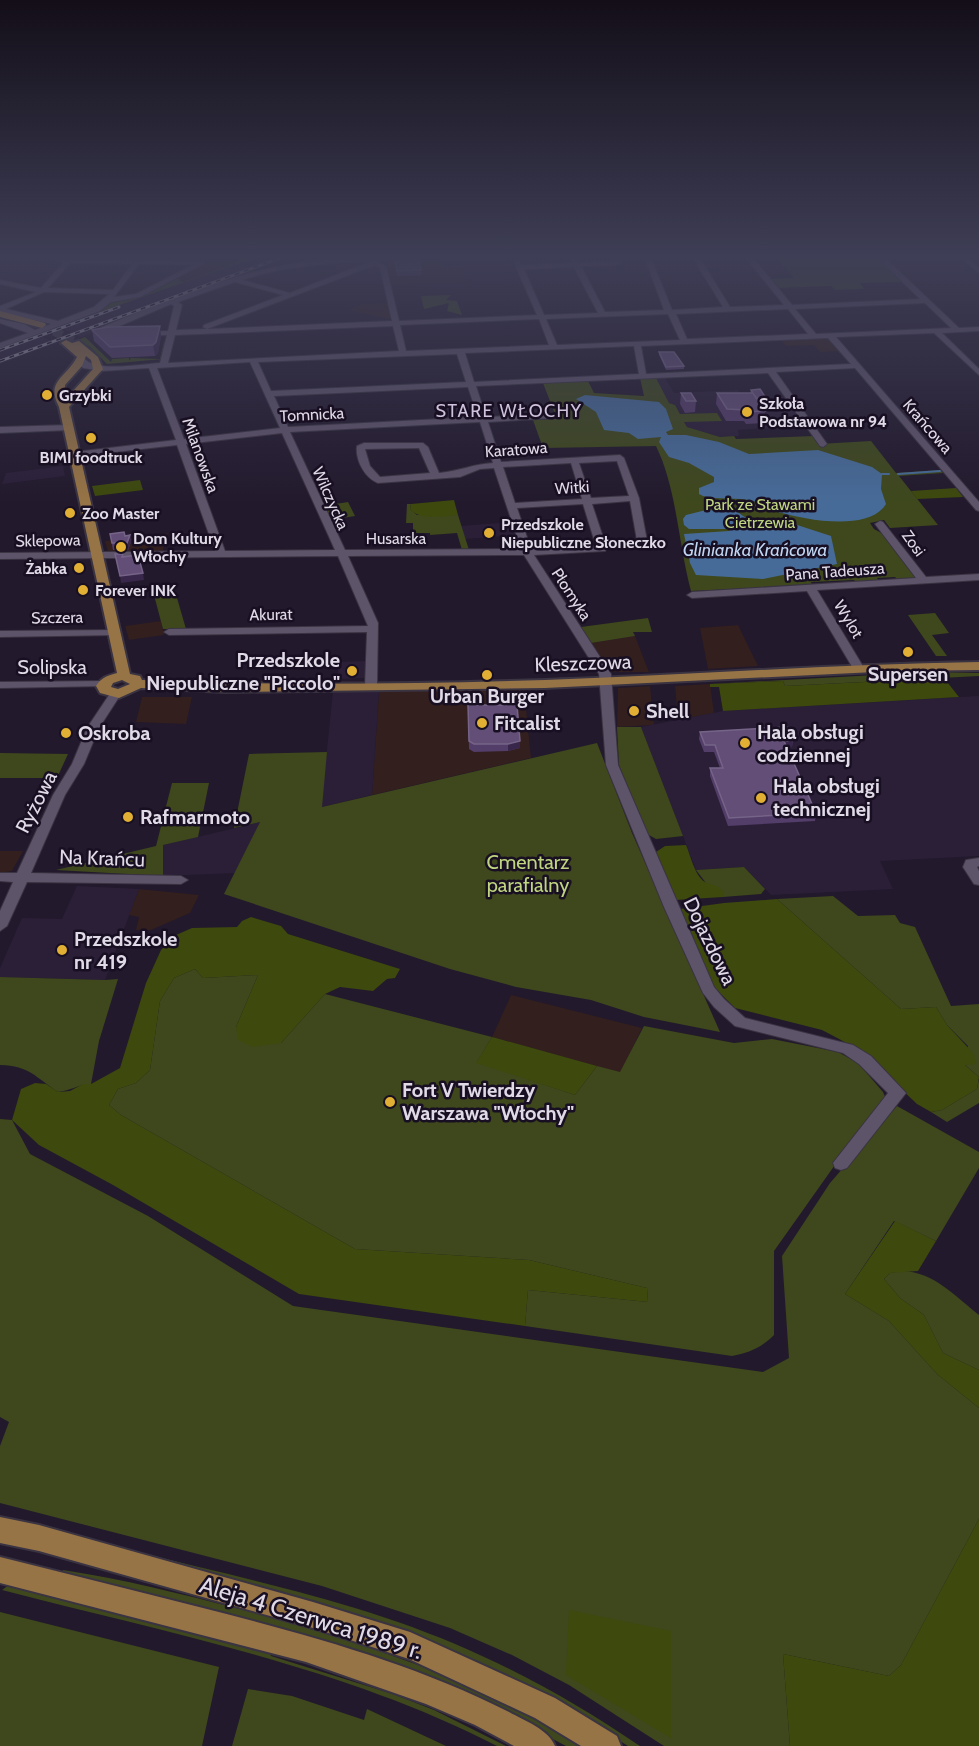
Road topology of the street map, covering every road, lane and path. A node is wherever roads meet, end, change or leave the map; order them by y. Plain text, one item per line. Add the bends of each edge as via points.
1 (15, 339) edge
2 (170, 339) edge
3 (400, 339) edge
4 (551, 339) edge
5 (739, 339) edge
6 (834, 339) edge
7 (945, 339) edge
8 (0, 340) edge
9 (10, 342) junction
10 (685, 342) joint
11 (637, 344) junction
12 (0, 346) edge
13 (554, 347) junction
14 (460, 351) junction
15 (403, 354) junction
16 (81, 360) junction
17 (253, 360) junction
18 (164, 364) junction
19 (152, 365) junction
20 (858, 366) junction
21 (96, 369) junction
22 (771, 370) junction
23 (979, 373) edge
24 (68, 375) junction
25 (644, 376) junction
26 (471, 384) junction
27 (267, 394) junction
28 (64, 407) junction
29 (553, 416) dead end
30 (482, 420) junction
31 (68, 428) junction
32 (0, 430) edge
33 (284, 430) junction
34 (180, 442) junction
35 (823, 444) dead end
36 (75, 455) junction
37 (574, 460) junction
38 (496, 465) junction
39 (436, 476) junction
40 (377, 479) junction
41 (375, 493) dead end
42 (634, 498) junction
43 (587, 501) junction
44 (512, 506) junction
45 (979, 508) edge
46 (880, 524) dead end
47 (643, 546) dead end
48 (527, 552) junction
49 (340, 554) junction
50 (97, 555) junction
51 (218, 555) junction
52 (0, 556) edge
53 (979, 577) edge
54 (923, 580) junction
55 (810, 588) junction
56 (692, 595) dead end
57 (374, 629) junction
58 (169, 632) dead end
59 (114, 633) junction
60 (0, 634) edge
61 (979, 666) edge
62 (858, 668) junction
63 (607, 682) junction
64 (112, 684) junction
65 (0, 685) edge
66 (371, 686) junction
67 (133, 687) junction
68 (975, 862) edge
69 (0, 877) edge
70 (22, 877) junction
71 (181, 880) dead end
72 (979, 881) edge
73 (0, 926) edge
74 (841, 1163) dead end
75 (0, 1530) edge
76 (0, 1570) edge
77 (542, 1746) edge
78 (607, 1746) edge

1 - 9 street
2 - 18 street
3 - 15 street
4 - 13 street
5 - 10 street
6 - 20 street, Krańcowa
7 - 23 street
8 - 9 street
9 - 12 street
10 - 11 street
11 - 13 street
11 - 25 street
13 - 14 street
14 - 15 street
14 - 26 street, Płomyka
15 - 17 street
16 - 21 street
16 - 21 main road via 70,342 86,349 95,359
16 - 24 main road
17 - 18 street
17 - 27 street, Wilczycka
18 - 19 street
19 - 21 street
19 - 34 street, Milanowska
20 - 22 street
20 - 45 street, Krańcowa
21 - 24 street
21 - 28 main road
22 - 25 street
22 - 35 street
24 - 28 main road via 58,390
25 - 26 street
26 - 27 street
26 - 30 street, Płomyka
27 - 33 street, Wilczycka
28 - 31 main road
29 - 30 street, Tomnicka
30 - 33 street, Tomnicka
30 - 38 street, Płomyka
31 - 32 street
31 - 36 main road
33 - 34 street, Tomnicka
33 - 49 street, Wilczycka
34 - 36 street, Tomnicka
34 - 51 street, Milanowska via 213,530
36 - 50 main road
37 - 38 street, Karatowa
37 - 42 street, Karatowa via 620,458
37 - 43 street, Husarska
38 - 39 street, Karatowa
38 - 44 street, Płomyka
39 - 40 street, Karatowa
39 - 40 street via 422,445 362,446 363,462
40 - 41 street
42 - 43 street, Witki
42 - 47 street
43 - 44 street, Witki
43 - 48 street, Husarska via 602,549
44 - 48 street, Płomyka
46 - 54 street, Zosi
48 - 49 street, Husarska
48 - 63 street, Płomyka via 597,659
49 - 51 street, Husarska
49 - 57 street, Wilczycka
50 - 51 street, Husarska
50 - 52 street, Sklepowa
50 - 59 main road
53 - 54 street, Pana Tadeusza
54 - 55 street, Pana Tadeusza
55 - 56 street, Pana Tadeusza
55 - 62 street, Wylot
57 - 58 street, Akurat
57 - 66 street, Wilczycka
59 - 60 street, Szczera
59 - 64 main road via 118,655
61 - 62 main road, Kleszczowa
62 - 63 main road, Kleszczowa
63 - 66 main road, Kleszczowa
63 - 74 street, Dojazdowa via 612,765 708,989 740,1022 848,1049 898,1093
64 - 65 street, Solipska
64 - 67 main road, Kleszczowa
64 - 67 main road via 134,678
64 - 70 street, Ryżowa
66 - 67 main road, Kleszczowa via 174,691
68 - 72 street via 970,867
69 - 70 street, Na Krańcu
70 - 71 street, Na Krańcu
70 - 73 street, Ryżowa
75 - 78 main road, Aleja 4 Czerwca 1989 r. via 313,1615 410,1646 545,1708
76 - 77 main road, Aleja 4 Czerwca 1989 r. via 351,1662 447,1699

